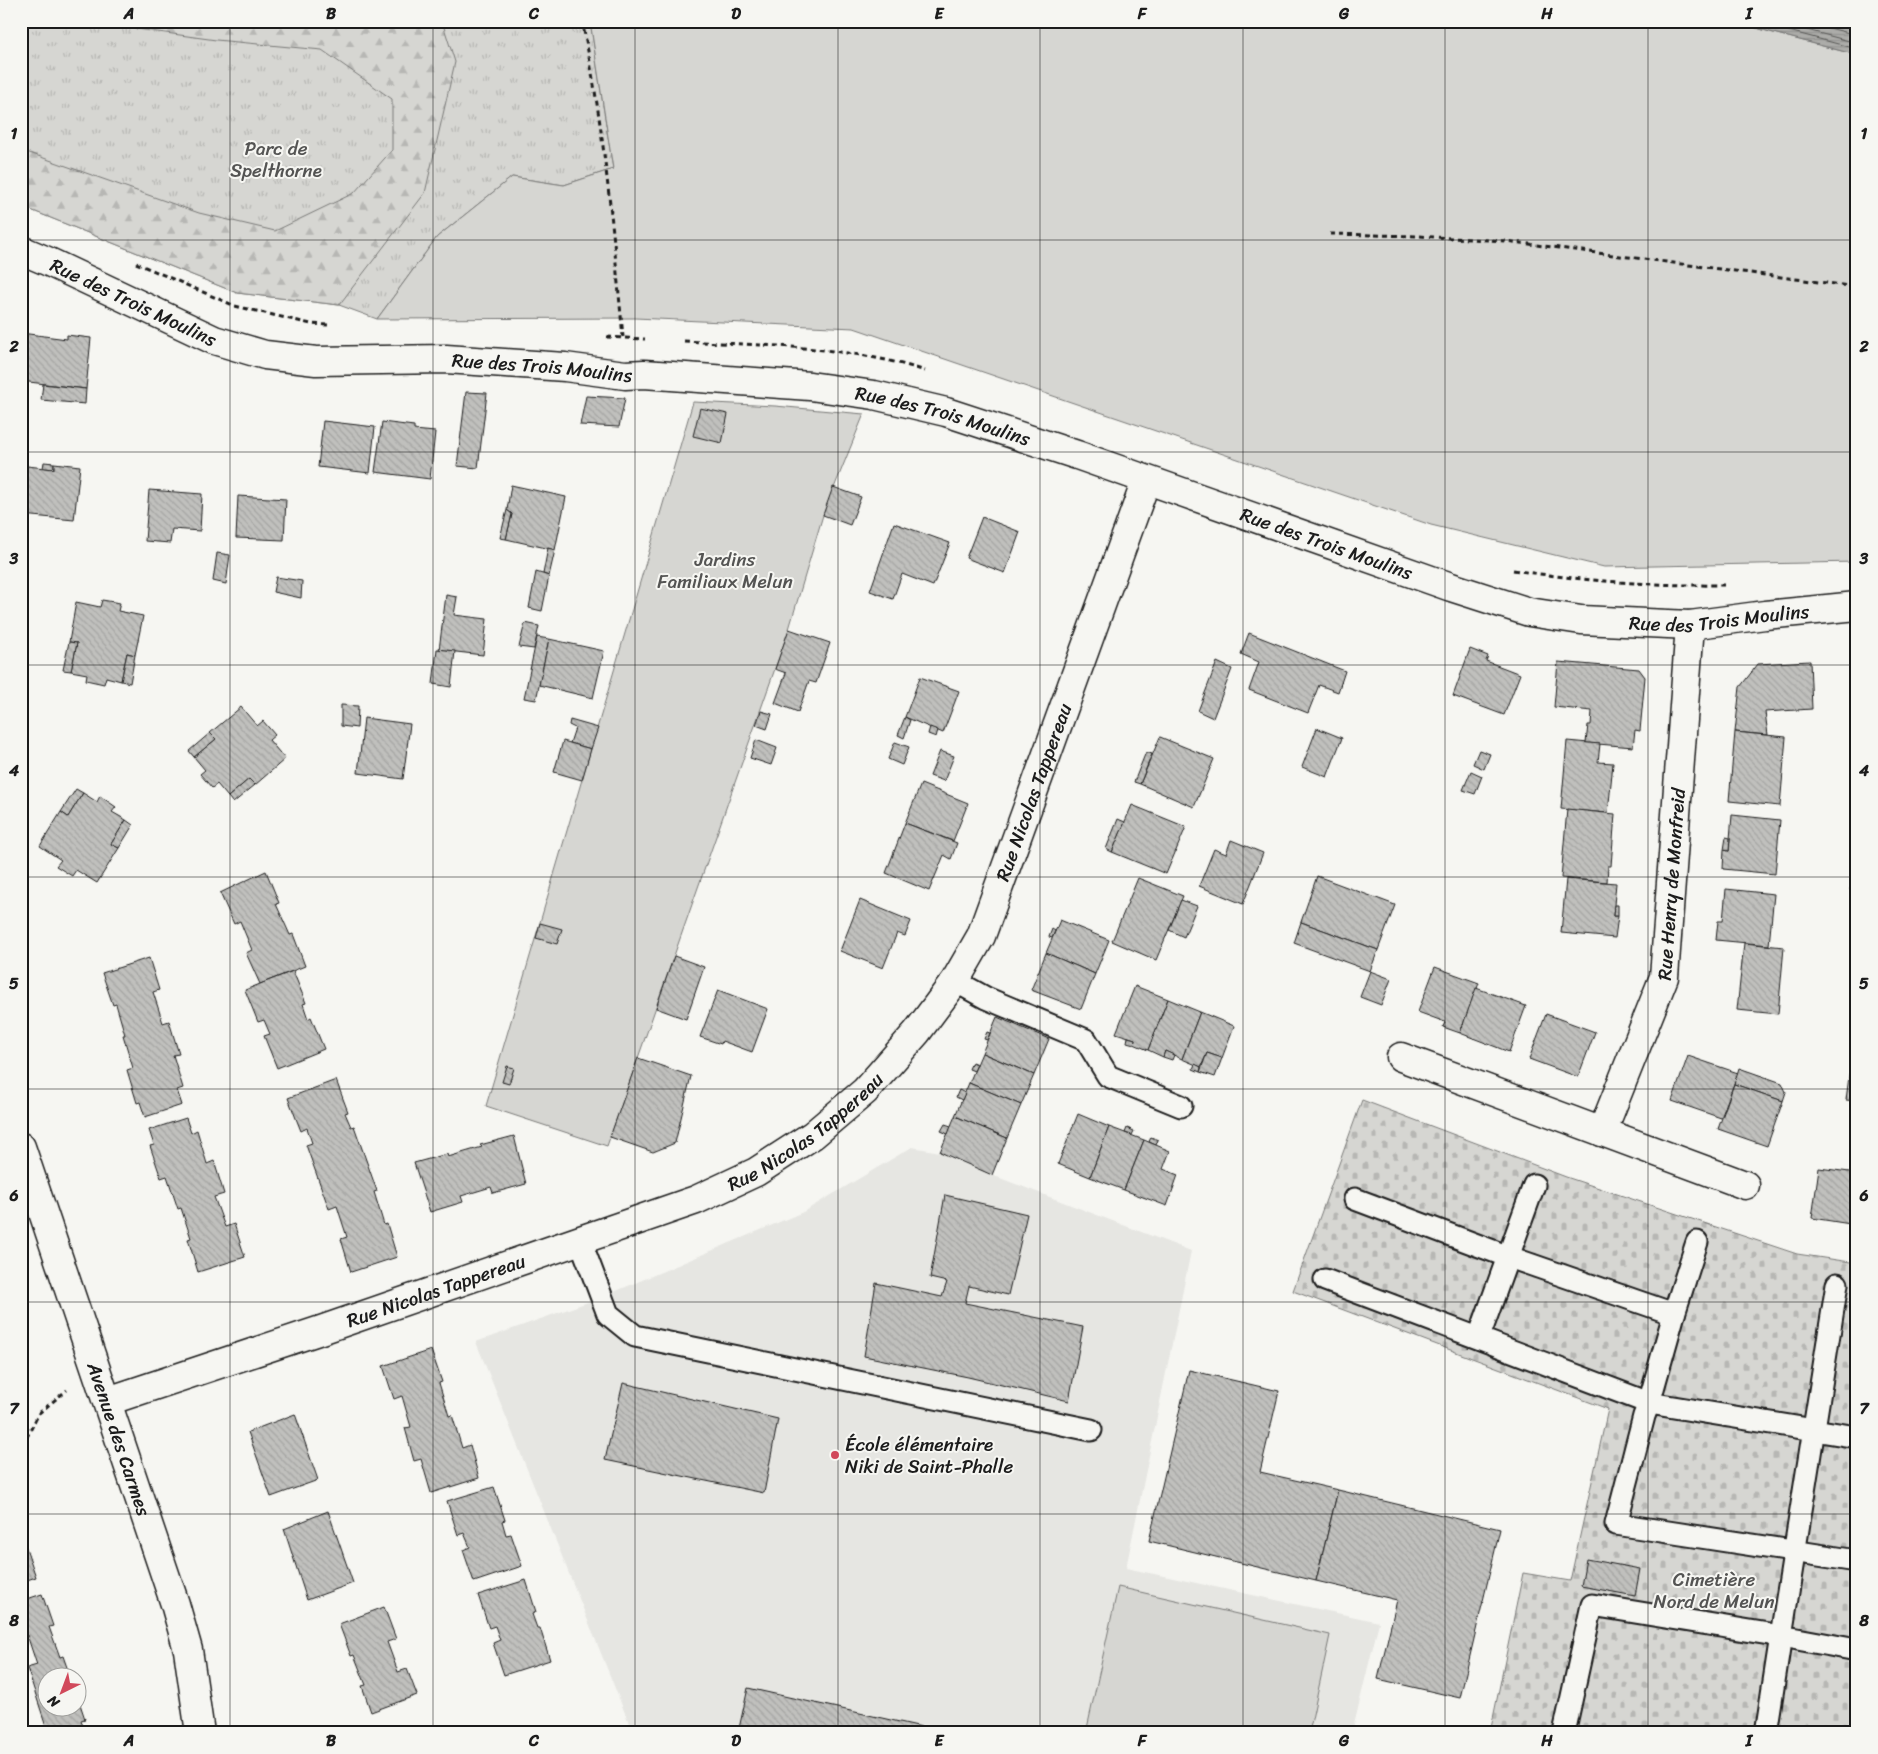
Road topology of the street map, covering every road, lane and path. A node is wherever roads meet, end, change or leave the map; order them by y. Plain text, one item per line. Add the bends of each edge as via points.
1 (582, 21) edge
2 (1330, 234) dead end
3 (21, 250) edge
4 (1857, 287) edge
5 (625, 375) junction
6 (1146, 481) junction
7 (1857, 606) edge
8 (1690, 625) junction
9 (955, 981) junction
10 (1401, 1057) dead end
11 (1181, 1106) dead end
12 (1602, 1132) junction
13 (21, 1147) edge
14 (1534, 1185) dead end
15 (1745, 1185) dead end
16 (1355, 1199) dead end
17 (580, 1240) junction
18 (1697, 1242) dead end
19 (1509, 1257) junction
20 (1326, 1280) dead end
21 (1837, 1284) dead end
22 (1674, 1314) junction
23 (1479, 1337) junction
24 (70, 1398) dead end
25 (108, 1400) junction
26 (1649, 1403) junction
27 (1092, 1430) dead end
28 (1813, 1430) junction
29 (1857, 1437) edge
30 (21, 1445) edge
31 (1794, 1552) junction
32 (1857, 1562) edge
33 (1781, 1636) junction
34 (1857, 1650) edge
35 (200, 1733) edge
36 (1564, 1733) edge
37 (1766, 1733) edge

1 - 5 path via 609,187
2 - 4 path via 1506,241
3 - 5 street, Rue des Trois Moulins via 214,340 265,355 316,362 446,359 565,367
5 - 6 street, Rue des Trois Moulins via 810,386 874,394 946,412
6 - 8 street, Rue des Trois Moulins via 1529,612 1581,620
6 - 9 street, Rue Nicolas Tappereau via 981,936
7 - 8 street, Rue des Trois Moulins
8 - 12 street, Rue Henry de Monfreid via 1664,977
9 - 11 lane via 986,998 1086,1040 1108,1076
9 - 17 street, Rue Nicolas Tappereau via 866,1091 813,1135 756,1172 696,1200
10 - 12 street
12 - 15 street
13 - 25 street, Avenue des Carmes
14 - 19 lane
16 - 19 lane
17 - 25 street, Rue Nicolas Tappereau
17 - 27 lane via 608,1314 635,1336
18 - 22 lane
19 - 22 lane
19 - 23 lane
20 - 23 lane
21 - 28 lane
22 - 26 lane
23 - 26 lane
24 - 30 path via 67,1389 39,1413
25 - 35 street, Avenue des Carmes via 188,1650
26 - 28 lane
26 - 31 lane via 1616,1524
28 - 29 lane
28 - 31 lane
31 - 32 lane
31 - 33 lane
33 - 34 lane
33 - 36 lane via 1592,1605
33 - 37 lane

